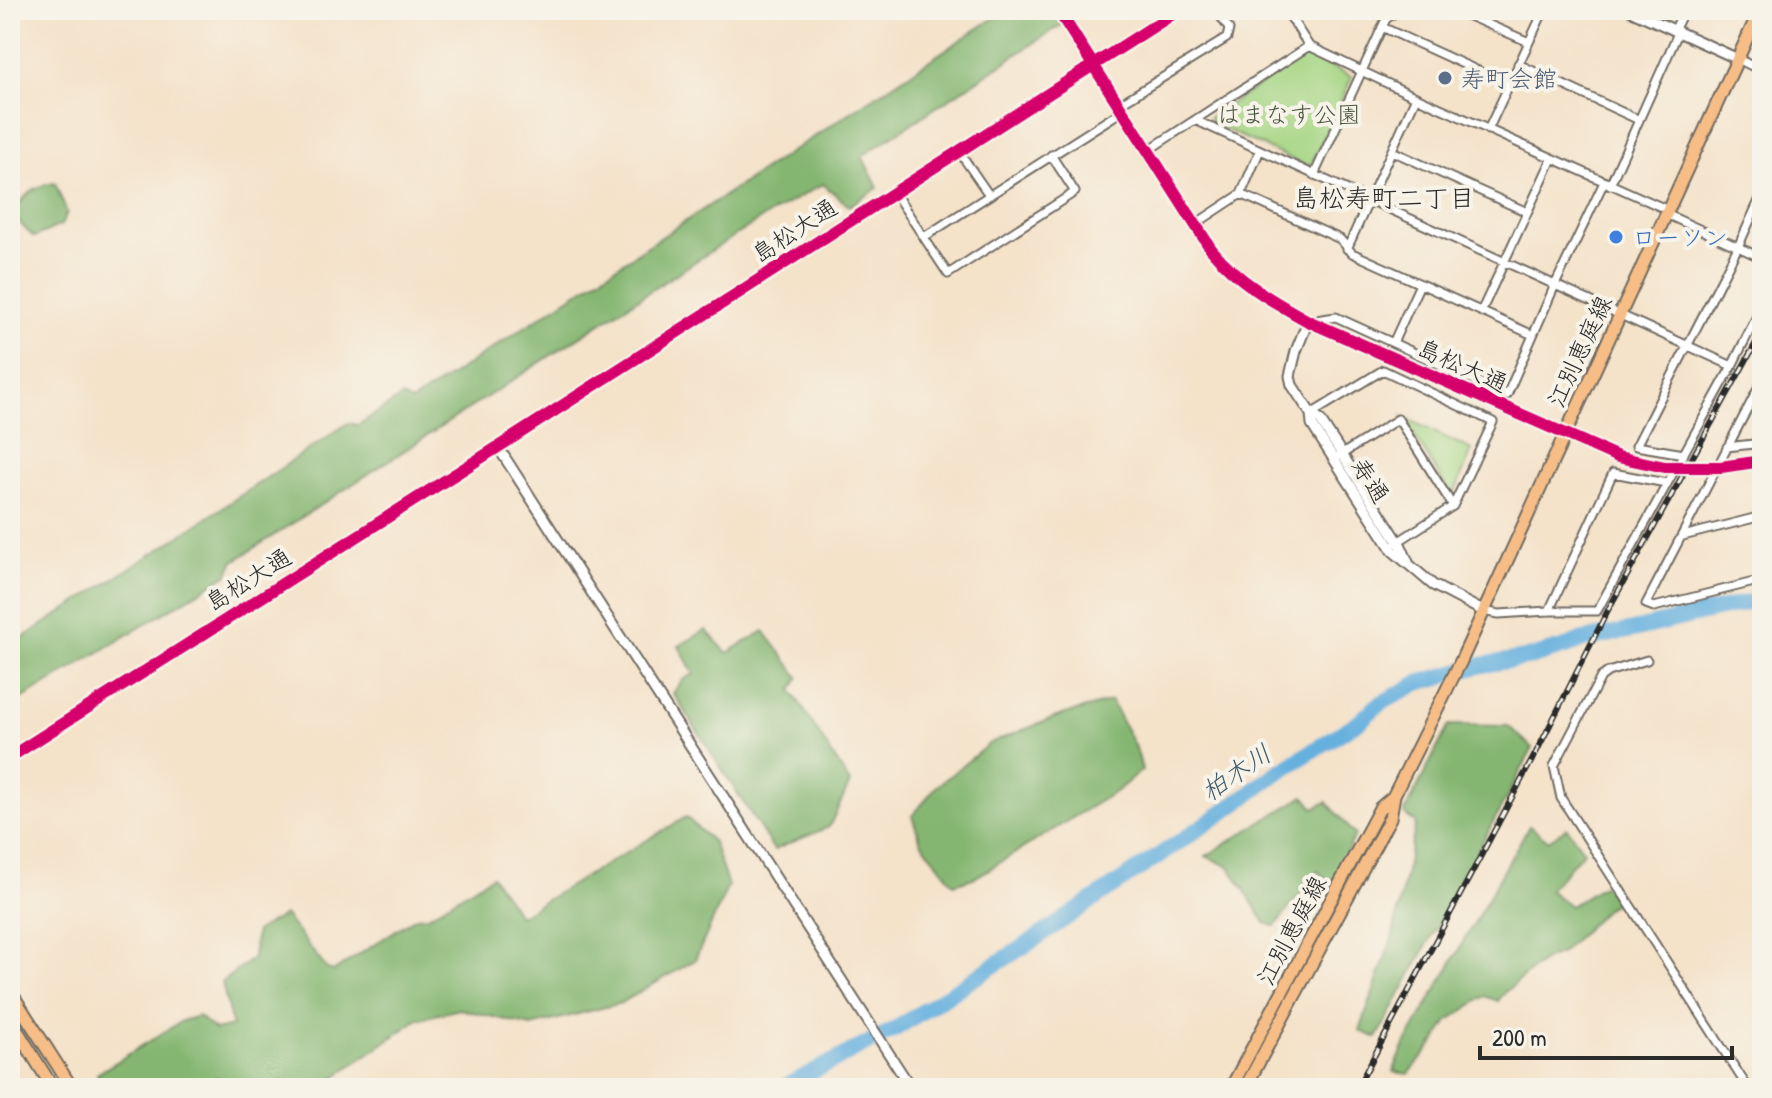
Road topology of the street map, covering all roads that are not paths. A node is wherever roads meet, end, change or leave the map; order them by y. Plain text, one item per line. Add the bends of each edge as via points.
1 (1058, 10) edge
2 (1179, 10) edge
3 (1216, 10) edge
4 (1298, 10) edge
5 (1399, 10) edge
6 (1455, 10) edge
7 (1544, 10) edge
8 (1630, 10) edge
9 (1684, 10) edge
10 (1760, 10) edge
11 (1288, 13) edge
12 (1382, 27) junction
13 (1676, 32) junction
14 (1529, 42) junction
15 (1309, 46) junction
16 (1738, 59) junction
17 (1518, 64) junction
18 (1092, 65) junction
19 (1762, 71) edge
20 (1362, 72) junction
21 (1509, 85) junction
22 (1416, 97) junction
23 (1120, 108) junction
24 (1195, 120) junction
25 (1639, 120) junction
26 (1488, 130) junction
27 (958, 150) junction
28 (1260, 150) junction
29 (1147, 151) junction
30 (1392, 151) junction
31 (1051, 155) junction
32 (1552, 159) junction
33 (1314, 175) junction
34 (1607, 184) junction
35 (894, 192) junction
36 (1241, 194) junction
37 (1762, 194) edge
38 (989, 195) junction
39 (1370, 200) junction
40 (1527, 212) junction
41 (1667, 212) junction
42 (1194, 225) junction
43 (924, 237) junction
44 (1738, 247) junction
45 (1347, 249) junction
46 (1762, 258) edge
47 (1504, 262) junction
48 (1420, 284) junction
49 (1555, 285) junction
50 (1762, 306) edge
51 (1481, 312) junction
52 (1620, 316) junction
53 (1308, 321) junction
54 (1533, 335) junction
55 (1393, 343) junction
56 (1687, 346) junction
57 (1732, 366) junction
58 (1762, 381) edge
59 (1311, 414) junction
60 (1549, 427) tunnel mouth
61 (1578, 440) tunnel mouth
62 (1762, 443) edge
63 (498, 447) junction
64 (1727, 447) junction
65 (1684, 454) junction
66 (1338, 457) junction
67 (1762, 461) edge
68 (1665, 467) tunnel mouth
69 (1721, 467) tunnel mouth
70 (1666, 483) junction
71 (1453, 506) junction
72 (1762, 516) edge
73 (1683, 536) junction
74 (1394, 544) junction
75 (1762, 580) edge
76 (1483, 611) junction
77 (1549, 611) junction
78 (1647, 660) dead end
79 (10, 757) edge
80 (1394, 795) junction
81 (10, 991) edge
82 (10, 1019) edge
83 (53, 1088) edge
84 (72, 1088) edge
85 (911, 1088) edge
86 (1231, 1088) edge
87 (1245, 1088) edge
88 (1748, 1088) edge

1 - 18 street
2 - 18 street
3 - 23 street via 1229,29 1227,38
4 - 11 street
5 - 12 street
6 - 14 street
7 - 14 street
8 - 13 street
9 - 13 street
10 - 16 main road, 江別恵庭線
11 - 15 street
12 - 20 street
12 - 21 street
13 - 16 street
13 - 25 street
14 - 17 street
15 - 20 street
15 - 24 street
16 - 19 street
16 - 41 main road, 江別恵庭線
17 - 21 street
17 - 25 street
18 - 23 street, 島松大通
18 - 27 street, 島松大通
20 - 22 street
20 - 33 street
21 - 26 street
22 - 26 street
22 - 30 street
23 - 29 street, 島松大通
23 - 31 street
24 - 28 street
24 - 29 street
25 - 34 street
26 - 32 street
27 - 35 street, 島松大通
27 - 38 street
28 - 33 street
28 - 36 street
29 - 42 street, 島松大通
30 - 39 street
30 - 40 street
31 - 38 street
31 - 43 street via 1075,192 948,274
32 - 34 street
32 - 40 street
33 - 39 street
34 - 41 street
34 - 49 street
35 - 43 street
35 - 63 street, 島松大通
36 - 42 street
36 - 45 street via 1340,239
37 - 44 street
38 - 43 street
39 - 45 street
39 - 47 street
40 - 47 street
41 - 44 street
41 - 52 main road, 江別恵庭線
42 - 53 street, 島松大通 via 1221,261 1249,285
44 - 46 street
44 - 56 street
45 - 48 street
47 - 49 street
47 - 51 street
48 - 51 street
48 - 55 street
49 - 52 street
49 - 54 street
50 - 57 street
51 - 54 street
52 - 56 street
52 - 76 main road, 江別恵庭線
53 - 55 street via 1336,317
53 - 59 street, 寿通 via 1290,376
53 - 60 street, 島松大通
54 - 55 street via 1507,395
56 - 57 street
56 - 65 street via 1636,446
57 - 65 street
58 - 64 street
59 - 66 street, 寿通 via 1312,425
59 - 71 street via 1383,370 1493,422
61 - 68 street via 1618,457
62 - 64 street
63 - 79 street, 島松大通
63 - 85 street
64 - 73 street
65 - 70 street
66 - 71 street via 1398,419
66 - 74 street, 寿通
67 - 69 street
70 - 77 street via 1597,611
70 - 77 street via 1613,473
71 - 74 street
72 - 73 street
73 - 75 street via 1646,604 1654,607
74 - 76 street, 寿通 via 1393,551 1417,573
76 - 77 street
76 - 80 main road, 江別恵庭線
78 - 88 street via 1601,677 1554,766 1556,777 1561,798
80 - 86 main road, 江別恵庭線 via 1380,808
80 - 87 main road, 江別恵庭線 via 1390,818
81 - 84 main road
82 - 83 main road

